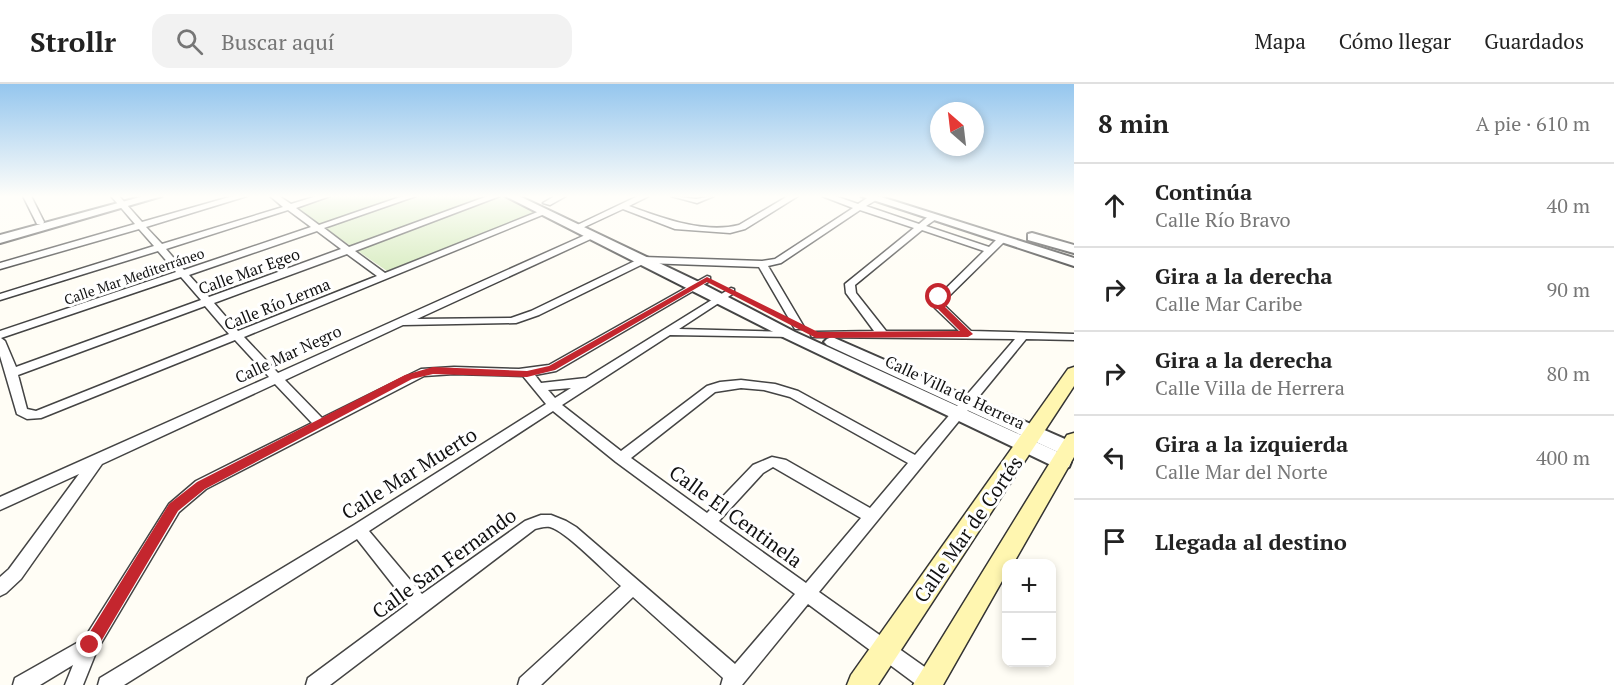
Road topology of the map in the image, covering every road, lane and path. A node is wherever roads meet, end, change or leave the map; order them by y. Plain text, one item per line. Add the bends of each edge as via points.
1 (33, 224) edge
2 (45, 224) edge
3 (147, 224) edge
4 (238, 224) edge
5 (311, 224) edge
6 (332, 224) edge
7 (420, 224) edge
8 (498, 224) edge
9 (577, 224) edge
10 (592, 224) edge
11 (670, 224) edge
12 (747, 224) edge
13 (833, 224) edge
14 (912, 224) edge
15 (925, 224) edge
16 (955, 224) edge
17 (992, 224) edge
18 (140, 226) junction
19 (584, 228) junction
20 (920, 228) junction
21 (318, 229) junction
22 (0, 233) edge
23 (0, 238) edge
24 (1002, 239) junction
25 (160, 248) junction
26 (1074, 249) edge
27 (989, 250) junction
28 (347, 251) junction
29 (643, 260) junction
30 (666, 260) junction
31 (1074, 262) edge
32 (762, 264) junction
33 (0, 266) edge
34 (184, 273) junction
35 (385, 277) junction
36 (701, 282) junction
37 (726, 295) junction
38 (0, 297) edge
39 (208, 302) junction
40 (397, 322) junction
41 (795, 331) junction
42 (670, 332) junction
43 (882, 334) junction
44 (968, 334) junction
45 (816, 335) junction
46 (0, 336) edge
47 (237, 336) junction
48 (1023, 336) junction
49 (1074, 337) edge
50 (0, 341) edge
51 (12, 373) junction
52 (1074, 373) edge
53 (527, 374) junction
54 (275, 378) junction
55 (591, 382) junction
56 (538, 387) junction
57 (555, 405) junction
58 (962, 408) junction
59 (320, 424) junction
60 (1031, 439) junction
61 (1068, 450) edge
62 (621, 458) junction
63 (97, 459) junction
64 (917, 462) junction
65 (0, 504) edge
66 (871, 516) junction
67 (708, 522) junction
68 (359, 530) junction
69 (632, 587) junction
70 (0, 588) edge
71 (807, 593) junction
72 (420, 605) junction
73 (90, 645) junction
74 (885, 650) junction
75 (733, 681) edge
76 (928, 684) edge
77 (22, 685) edge
78 (74, 685) edge
79 (107, 685) edge
80 (315, 685) edge
81 (527, 685) edge
82 (861, 685) edge

1 - 22 street
2 - 23 street
3 - 18 street
4 - 25 street
5 - 21 street
6 - 21 street, Calle Mar Mediterráneo
7 - 28 street, Calle Mar Egeo
8 - 35 street, Calle Río Lerma
9 - 19 street, Calle Villa de Herrera
10 - 19 street, Calle Mar Negro
11 - 12 street via 730,230
13 - 32 street via 785,258
14 - 20 street
15 - 20 street
16 - 24 street
17 - 26 street
18 - 25 street
18 - 33 street
19 - 29 street, Calle Villa de Herrera
19 - 30 street, Calle Villa de Herrera
19 - 40 street, Calle Mar Negro
20 - 27 street
20 - 43 street via 850,284 851,293
21 - 28 street
21 - 34 street, Calle Mar Mediterráneo
24 - 27 street
24 - 31 street
25 - 34 street
25 - 38 street
27 - 44 street via 938,301
28 - 35 street
28 - 39 street, Calle Mar Egeo
29 - 30 street
29 - 36 street, Calle Villa de Herrera
29 - 40 street via 512,321
30 - 32 street
30 - 36 street, Calle Villa de Herrera
32 - 41 street
34 - 39 street
34 - 46 street, Calle Mar Mediterráneo
35 - 47 street, Calle Río Lerma
36 - 37 street, Calle Villa de Herrera
36 - 53 street via 552,368
37 - 41 street, Calle Villa de Herrera
37 - 42 street, Calle Mar Muerto
39 - 47 street
39 - 51 street, Calle Mar Egeo
40 - 54 street, Calle Mar Negro
41 - 42 street
41 - 45 street, Calle Villa de Herrera
41 - 58 street, Calle Villa de Herrera
42 - 55 street, Calle Mar Muerto
43 - 44 street
43 - 45 street
44 - 48 street
45 - 58 street, Calle Villa de Herrera
47 - 51 street, Calle Río Lerma via 48,412 27,415 21,411
47 - 54 street
48 - 49 street
48 - 58 street
50 - 51 street
52 - 60 main road, Calle Mar de Cortés
53 - 56 street, Calle El Centinela
53 - 59 street via 452,370 421,373
54 - 59 street
54 - 63 street, Calle Mar Negro
55 - 56 street
55 - 57 street, Calle Mar Muerto
56 - 57 street, Calle El Centinela
57 - 62 street, Calle El Centinela
57 - 68 street, Calle Mar Muerto
58 - 60 street, Calle Villa de Herrera
58 - 64 street
59 - 73 street via 201,485 181,500
60 - 61 street, Calle Villa de Herrera
60 - 74 main road, Calle Mar de Cortés
61 - 76 main road
62 - 64 street via 711,389 765,386 794,394
62 - 67 street, Calle El Centinela
63 - 65 street, Calle Mar Negro
63 - 70 street via 15,574
64 - 66 street
66 - 67 street via 782,464 772,462 758,469
66 - 71 street
67 - 71 street, Calle El Centinela
68 - 72 street
68 - 79 street, Calle Mar Muerto
69 - 72 street, Calle San Fernando via 571,532 547,519 530,525
69 - 75 street, Calle San Fernando
69 - 81 street
71 - 74 street, Calle El Centinela
71 - 75 street
72 - 80 street, Calle San Fernando
73 - 77 street
73 - 78 street
74 - 76 street, Calle El Centinela
74 - 82 main road, Calle Mar de Cortés

